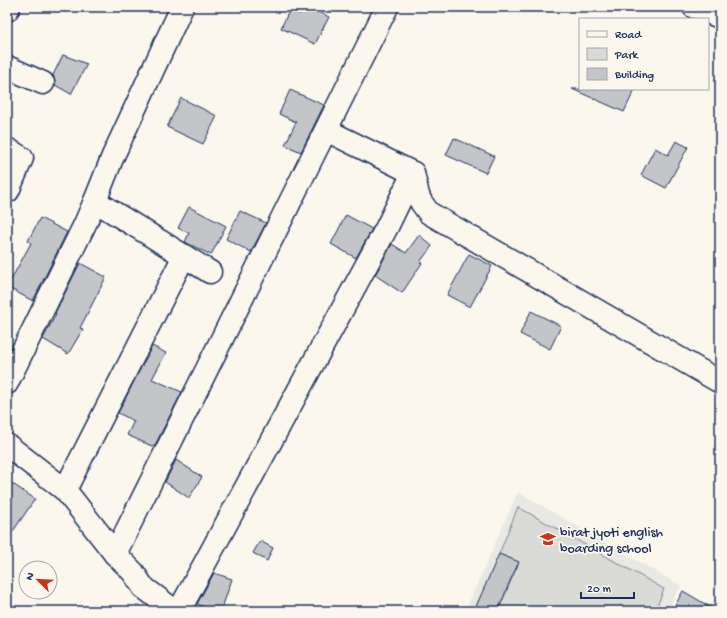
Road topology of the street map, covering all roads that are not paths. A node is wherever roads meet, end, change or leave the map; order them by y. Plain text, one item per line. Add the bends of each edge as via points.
1 (9, 7) edge
2 (182, 7) edge
3 (387, 7) edge
4 (694, 7) edge
5 (7, 10) edge
6 (720, 17) edge
7 (7, 67) edge
8 (43, 83) dead end
9 (326, 130) junction
10 (7, 149) edge
11 (413, 173) junction
12 (8, 191) edge
13 (95, 201) junction
14 (184, 256) junction
15 (210, 272) dead end
16 (720, 382) edge
17 (7, 383) edge
18 (7, 445) edge
19 (65, 490) junction
20 (115, 554) junction
21 (175, 611) edge
22 (179, 611) edge

1 - 5 street
2 - 13 street
3 - 9 street
4 - 6 street
7 - 8 street
9 - 11 street
9 - 20 street
10 - 12 street via 22,158
11 - 16 street via 418,195 429,213
11 - 22 street via 387,227
13 - 14 street
13 - 17 street
14 - 15 street
14 - 19 street
18 - 19 street
19 - 20 street
20 - 21 street via 133,572 143,587

